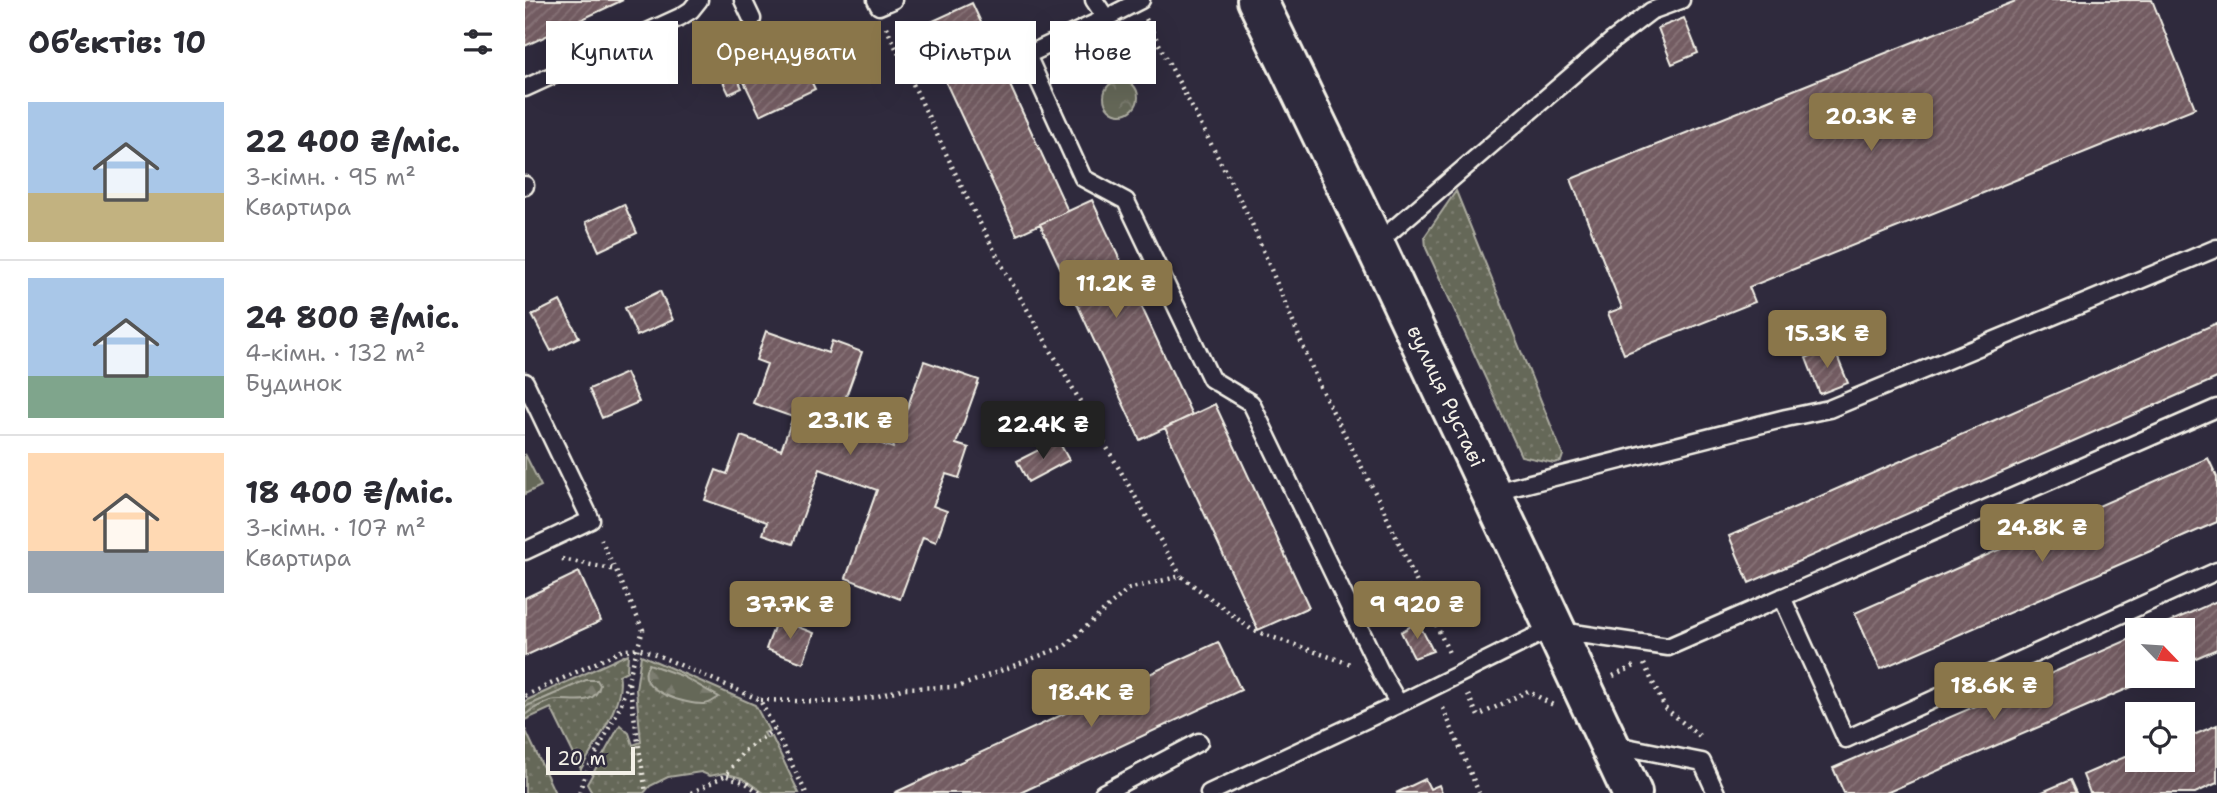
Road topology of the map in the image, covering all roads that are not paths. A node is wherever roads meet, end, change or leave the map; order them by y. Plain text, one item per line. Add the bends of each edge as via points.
1 (699, 0) edge
2 (743, 0) edge
3 (1094, 0) edge
4 (1257, 0) edge
5 (1682, 0) edge
6 (1139, 1) edge
7 (1106, 18) junction
8 (752, 19) road end
9 (525, 88) edge
10 (1375, 245) junction
11 (2217, 248) edge
12 (525, 382) edge
13 (2217, 408) edge
14 (1491, 493) junction
15 (525, 551) edge
16 (2217, 571) edge
17 (1782, 597) junction
18 (1556, 629) junction
19 (1399, 704) junction
20 (1199, 743) dead end
21 (1609, 743) junction
22 (1103, 793) edge
23 (1209, 793) edge
24 (1632, 793) edge
25 (1716, 793) edge

1 - 9 lane via 680,17
2 - 8 lane
3 - 7 lane
4 - 10 main road, вулиця Руставі
5 - 10 lane via 1651,11 1613,40
6 - 7 lane
7 - 19 lane via 1027,55 1083,178 1126,201 1211,379 1251,403
10 - 14 main road, вулиця Руставі
11 - 14 lane via 1829,409
12 - 15 lane via 591,520
13 - 17 lane
14 - 18 main road, вулиця Руставі
16 - 17 lane via 1846,739
17 - 18 lane via 1668,647
18 - 19 lane
18 - 21 main road, вулиця Руставі
19 - 23 lane
20 - 22 lane
21 - 24 main road, вулиця Руставі
21 - 25 lane via 1702,762

